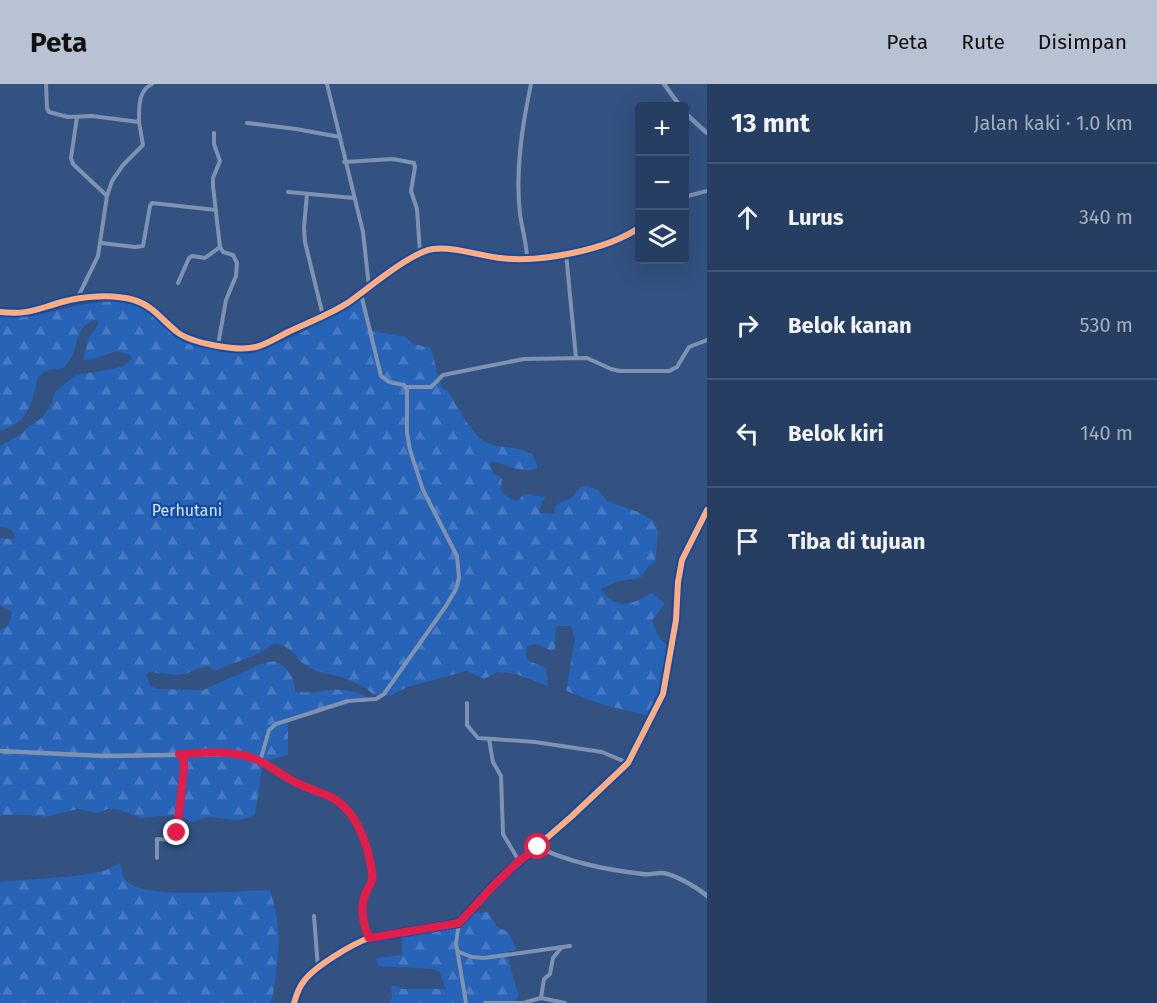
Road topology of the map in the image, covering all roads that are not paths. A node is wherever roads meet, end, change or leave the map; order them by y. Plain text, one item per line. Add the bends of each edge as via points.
1 (46, 84) edge
2 (152, 84) edge
3 (327, 84) edge
4 (531, 84) edge
5 (664, 84) edge
6 (677, 102) edge
7 (77, 117) junction
8 (689, 117) edge
9 (139, 122) junction
10 (247, 123) dead end
11 (707, 133) edge
12 (214, 134) dead end
13 (340, 137) junction
14 (344, 162) junction
15 (707, 191) edge
16 (288, 192) dead end
17 (307, 194) junction
18 (107, 196) junction
19 (689, 196) edge
20 (354, 198) junction
21 (216, 210) junction
22 (635, 230) edge
23 (101, 243) junction
24 (220, 247) junction
25 (420, 253) junction
26 (566, 253) junction
27 (527, 260) junction
28 (178, 283) dead end
29 (369, 286) junction
30 (361, 294) junction
31 (77, 299) junction
32 (0, 312) edge
33 (323, 316) junction
34 (707, 340) edge
35 (218, 345) junction
36 (576, 358) junction
37 (406, 387) junction
38 (707, 510) edge
39 (467, 703) dead end
40 (489, 739) junction
41 (0, 751) edge
42 (179, 754) junction
43 (260, 762) junction
44 (628, 763) junction
45 (538, 847) junction
46 (157, 858) dead end
47 (519, 861) junction
48 (707, 896) edge
49 (314, 916) dead end
50 (459, 923) junction
51 (453, 925) junction
52 (458, 931) junction
53 (369, 938) junction
54 (570, 946) dead end
55 (561, 948) junction
56 (459, 952) junction
57 (318, 969) junction
58 (541, 998) junction
59 (294, 1003) edge
60 (467, 1003) edge
61 (485, 1003) edge
62 (565, 1003) edge

1 - 7 street via 48,111
2 - 9 street via 143,90
3 - 13 street
4 - 27 street via 522,134 519,192
5 - 6 street
7 - 9 street
7 - 18 street via 73,164
8 - 11 street
9 - 18 street via 143,145 117,173
10 - 13 street
12 - 21 street via 220,161 213,182
13 - 14 street
14 - 20 street
14 - 25 street via 393,159 414,163 411,191 417,209
15 - 19 street
16 - 17 street
17 - 20 street
17 - 33 street via 305,242
18 - 23 street
20 - 29 street via 363,232
21 - 23 street via 152,203 143,246
21 - 24 street
22 - 26 street via 599,247
23 - 31 street
24 - 28 street via 205,258 189,258
24 - 35 street via 233,255 237,263
25 - 27 street via 440,248
25 - 29 street
26 - 27 street
26 - 36 street
29 - 30 street
30 - 33 street
30 - 37 street via 381,376
31 - 32 street via 33,312
31 - 35 street via 121,297 141,302 183,336
33 - 35 street via 253,348
34 - 36 street via 689,347 677,367 669,371 620,371 590,359
36 - 37 street via 520,359 443,375 431,387
37 - 43 street via 410,450 423,490 457,556 456,589 384,694 276,724 269,730
38 - 44 street via 682,560 663,694
39 - 40 street via 469,728 476,737
40 - 44 street via 602,752
40 - 47 street via 493,762 501,776 503,834
41 - 42 street via 67,756
42 - 43 street via 236,754
42 - 46 street via 184,766 177,831 173,840 157,839
43 - 53 street via 333,799 352,816 372,875 363,903
44 - 45 street
45 - 47 street
45 - 48 street via 557,856 610,869 645,875 665,873 695,886
47 - 50 street
49 - 57 street
50 - 51 street
50 - 52 street
51 - 52 street
51 - 53 street
52 - 56 street
53 - 57 street
54 - 55 street
55 - 56 street via 484,958
55 - 58 street via 544,980
56 - 60 street
57 - 59 street via 305,980
58 - 61 street via 523,1003
58 - 62 street

